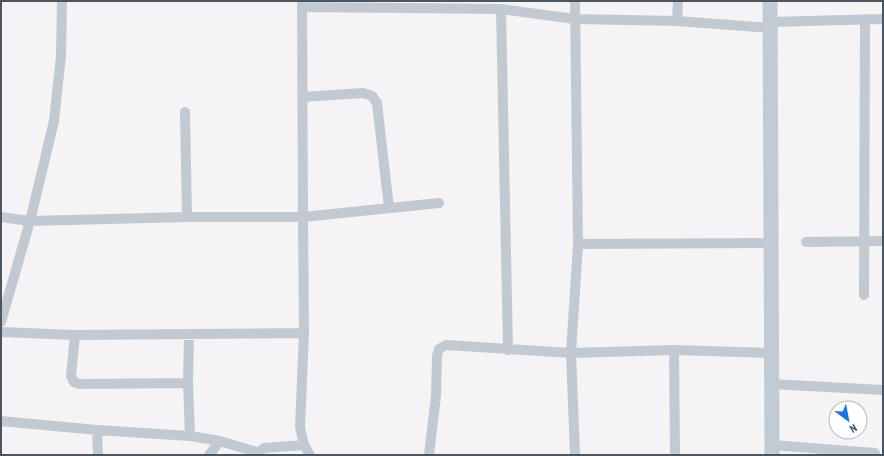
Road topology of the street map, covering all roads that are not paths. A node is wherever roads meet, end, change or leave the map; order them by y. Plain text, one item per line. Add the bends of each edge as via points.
1 (62, 1) edge
2 (575, 1) edge
3 (678, 1) edge
4 (770, 1) edge
5 (302, 4) edge
6 (482, 5) edge
7 (501, 9) junction
8 (575, 19) junction
9 (865, 19) junction
10 (883, 19) edge
11 (677, 21) junction
12 (770, 25) junction
13 (303, 97) junction
14 (185, 112) dead end
15 (439, 203) dead end
16 (389, 208) junction
17 (1, 217) edge
18 (187, 217) junction
19 (303, 217) junction
20 (30, 222) junction
21 (864, 241) junction
22 (883, 241) edge
23 (806, 242) dead end
24 (771, 243) junction
25 (578, 244) junction
26 (864, 295) dead end
27 (1, 322) edge
28 (1, 332) edge
29 (304, 333) junction
30 (75, 334) junction
31 (189, 334) junction
32 (508, 350) junction
33 (674, 350) junction
34 (571, 353) junction
35 (771, 353) junction
36 (188, 383) junction
37 (772, 384) junction
38 (883, 390) edge
39 (1, 421) edge
40 (97, 430) junction
41 (190, 436) junction
42 (220, 441) junction
43 (304, 446) junction
44 (772, 450) edge
45 (875, 453) dead end
46 (256, 454) edge
47 (98, 455) edge
48 (209, 455) edge
49 (310, 455) edge
50 (429, 455) edge
51 (575, 455) edge
52 (675, 455) edge

1 - 20 street via 61,56 54,120
2 - 8 street
3 - 11 street
4 - 12 street
5 - 6 street
5 - 13 street
6 - 7 street
7 - 8 street
7 - 32 street
8 - 11 street
8 - 25 street
9 - 10 street
9 - 12 street
9 - 21 street
11 - 12 street
12 - 24 street
13 - 16 street via 363,93 372,96 376,103
13 - 19 street
14 - 18 street
15 - 16 street
16 - 19 street
17 - 20 street
18 - 19 street
18 - 20 street
19 - 29 street
20 - 27 street
21 - 22 street
21 - 23 street
21 - 26 street
24 - 25 street
24 - 35 street
25 - 34 street
28 - 30 street
29 - 31 street
29 - 43 street via 300,427
30 - 31 street
30 - 36 street via 71,376 74,382
31 - 36 street
32 - 34 street
32 - 50 street via 446,345 439,349
33 - 34 street
33 - 35 street
33 - 52 street
34 - 51 street
35 - 37 street
36 - 41 street
37 - 38 street
37 - 44 street
39 - 40 street
40 - 41 street
40 - 47 street
41 - 42 street
42 - 46 street
42 - 48 street
43 - 46 street via 264,448
43 - 49 street
44 - 45 street

